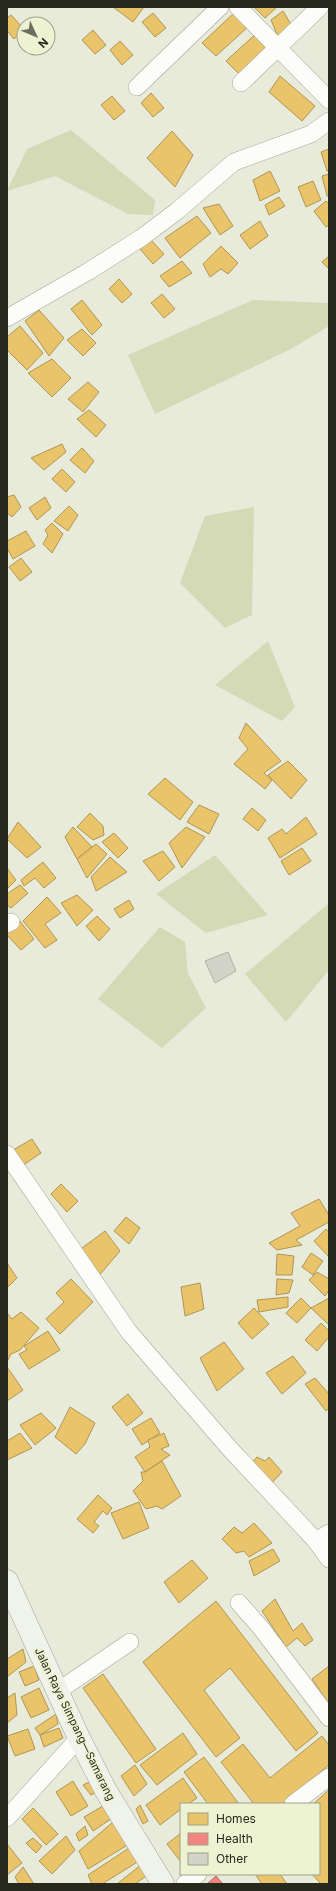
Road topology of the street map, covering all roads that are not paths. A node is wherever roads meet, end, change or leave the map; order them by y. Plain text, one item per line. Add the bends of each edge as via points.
1 (220, 7) edge
2 (238, 7) edge
3 (320, 7) edge
4 (276, 47) junction
5 (241, 84) dead end
6 (137, 87) dead end
7 (329, 100) edge
8 (329, 121) edge
9 (7, 318) edge
10 (7, 1154) edge
11 (323, 1537) edge
12 (329, 1558) edge
13 (7, 1581) edge
14 (239, 1603) dead end
15 (130, 1642) dead end
16 (58, 1691) junction
17 (329, 1718) edge
18 (79, 1738) junction
19 (329, 1777) edge
20 (294, 1803) edge
21 (7, 1818) edge
22 (197, 1875) edge
23 (162, 1884) edge
24 (185, 1884) edge

1 - 6 street
2 - 4 street
3 - 4 street
4 - 5 street
4 - 7 street
8 - 9 street via 311,134 234,162 141,238
10 - 11 street via 129,1332 225,1444
11 - 12 street
13 - 16 main road, Jalan Raya Simpang—Samarang
14 - 17 street
15 - 16 street
16 - 18 main road, Jalan Raya Simpang—Samarang
18 - 21 street
18 - 23 main road, Jalan Raya Simpang—Samarang via 106,1790
19 - 20 street
22 - 24 street

